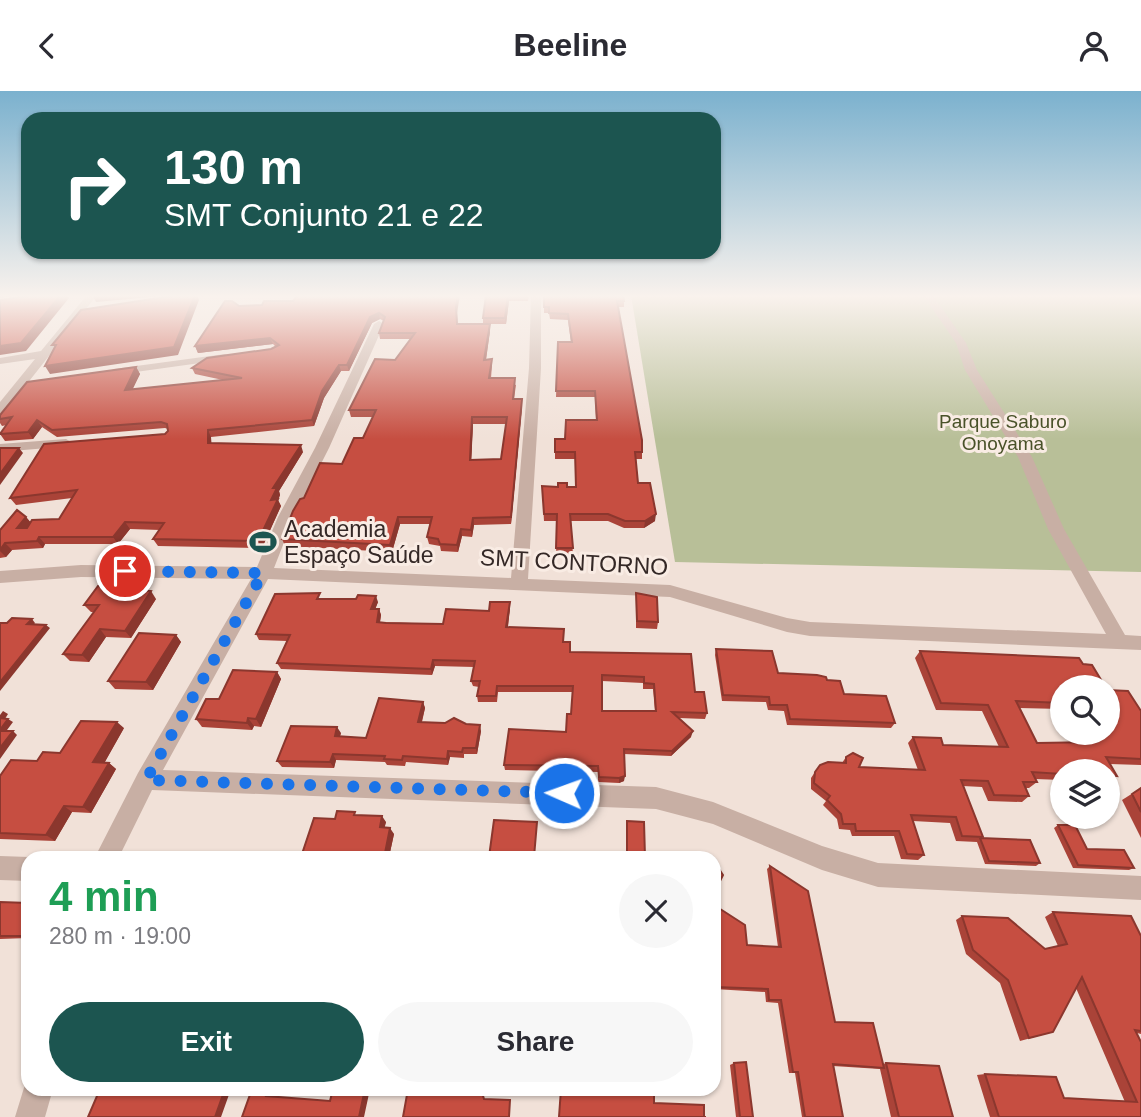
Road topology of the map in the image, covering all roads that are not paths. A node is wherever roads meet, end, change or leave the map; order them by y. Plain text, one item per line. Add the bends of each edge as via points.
1 (55, 343) edge
2 (370, 343) edge
3 (535, 343) edge
4 (961, 343) edge
5 (45, 355) junction
6 (231, 356) edge
7 (0, 361) edge
8 (99, 374) edge
9 (34, 382) edge
10 (20, 384) junction
11 (0, 410) edge
12 (82, 442) edge
13 (0, 448) edge
14 (263, 573) junction
15 (0, 577) edge
16 (520, 583) junction
17 (1120, 642) junction
18 (1141, 643) edge
19 (146, 780) junction
20 (110, 851) edge
21 (0, 868) edge
22 (21, 869) edge
23 (1141, 888) edge
24 (36, 1096) edge
25 (30, 1117) edge

1 - 5 street
2 - 14 street
3 - 16 street
4 - 17 street via 971,370 1014,437 1056,529
5 - 7 street
5 - 10 street
6 - 8 street
9 - 10 street
10 - 11 street
12 - 13 street
14 - 15 street, SMT CONTORNO via 81,571
14 - 16 street, SMT CONTORNO
14 - 19 street
16 - 17 street, SMT CONTORNO via 670,591 810,629
17 - 18 street, SMT CONTORNO
19 - 20 street
19 - 23 street via 656,798 689,804 817,857 878,875
21 - 22 street
24 - 25 street

